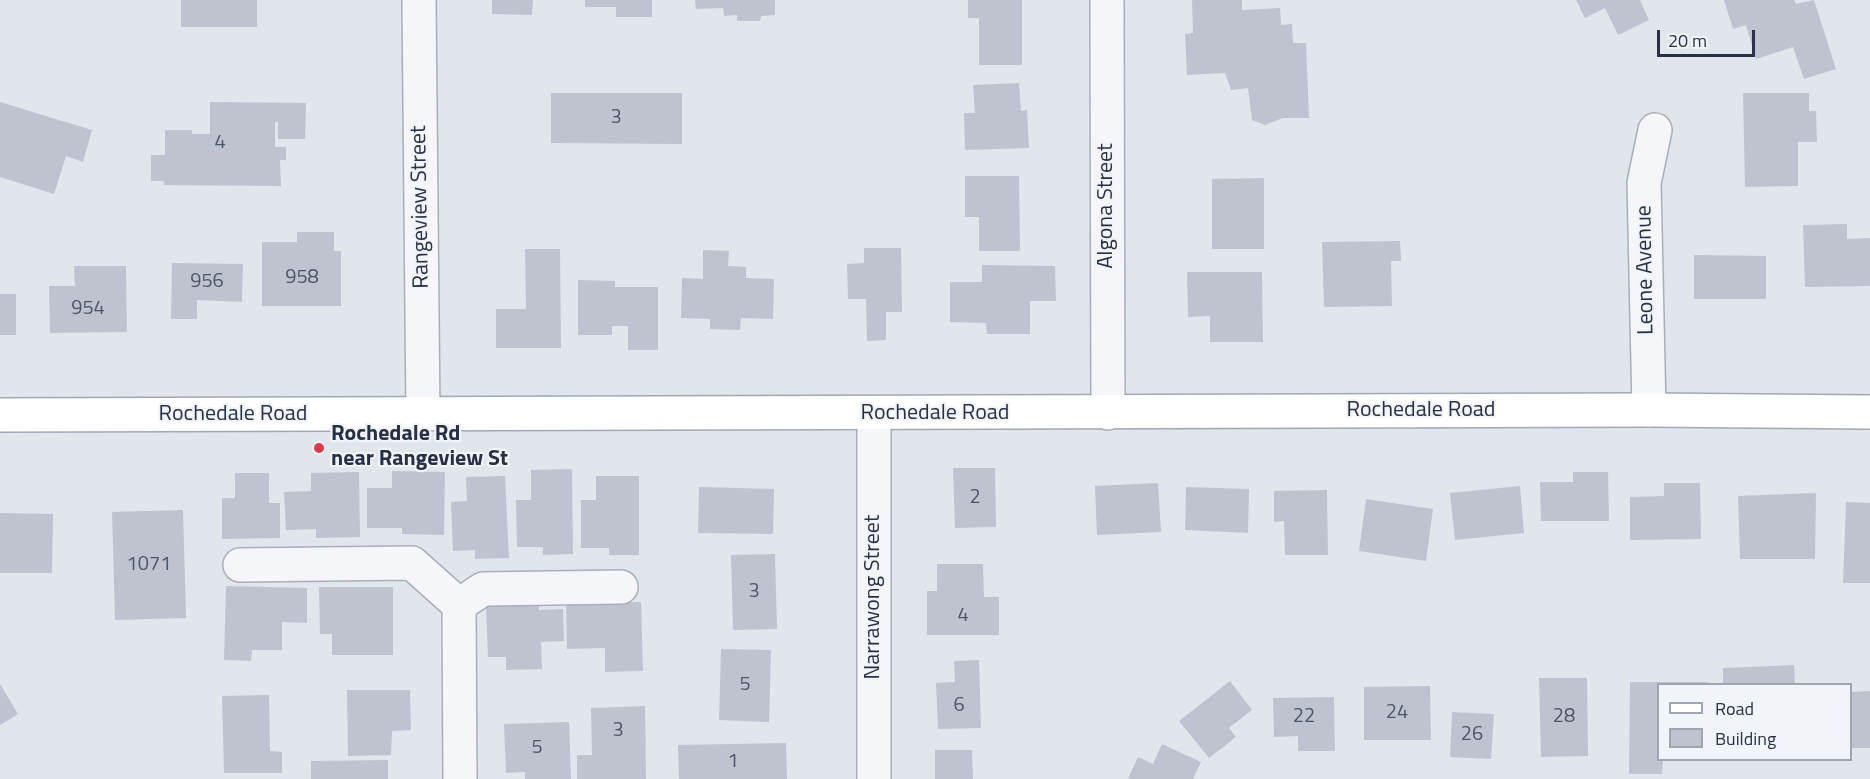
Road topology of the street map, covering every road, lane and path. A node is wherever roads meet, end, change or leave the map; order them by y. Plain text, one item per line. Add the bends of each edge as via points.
1 (419, 0) edge
2 (1107, 0) edge
3 (1655, 130) dead end
4 (1649, 410) junction
5 (1870, 412) edge
6 (1108, 413) junction
7 (874, 414) junction
8 (0, 415) edge
9 (423, 415) junction
10 (240, 565) dead end
11 (621, 587) dead end
12 (459, 605) junction
13 (460, 779) edge
14 (874, 779) edge

1 - 9 street, Rangeview Street
2 - 6 street, Algona Street
3 - 4 street, Leone Avenue via 1644,183
4 - 5 main road, Rochedale Road
4 - 6 main road, Rochedale Road
6 - 7 main road, Rochedale Road
7 - 9 main road, Rochedale Road
7 - 14 street, Narrawong Street
8 - 9 main road, Rochedale Road
10 - 12 street via 412,563
11 - 12 street via 483,589
12 - 13 street

